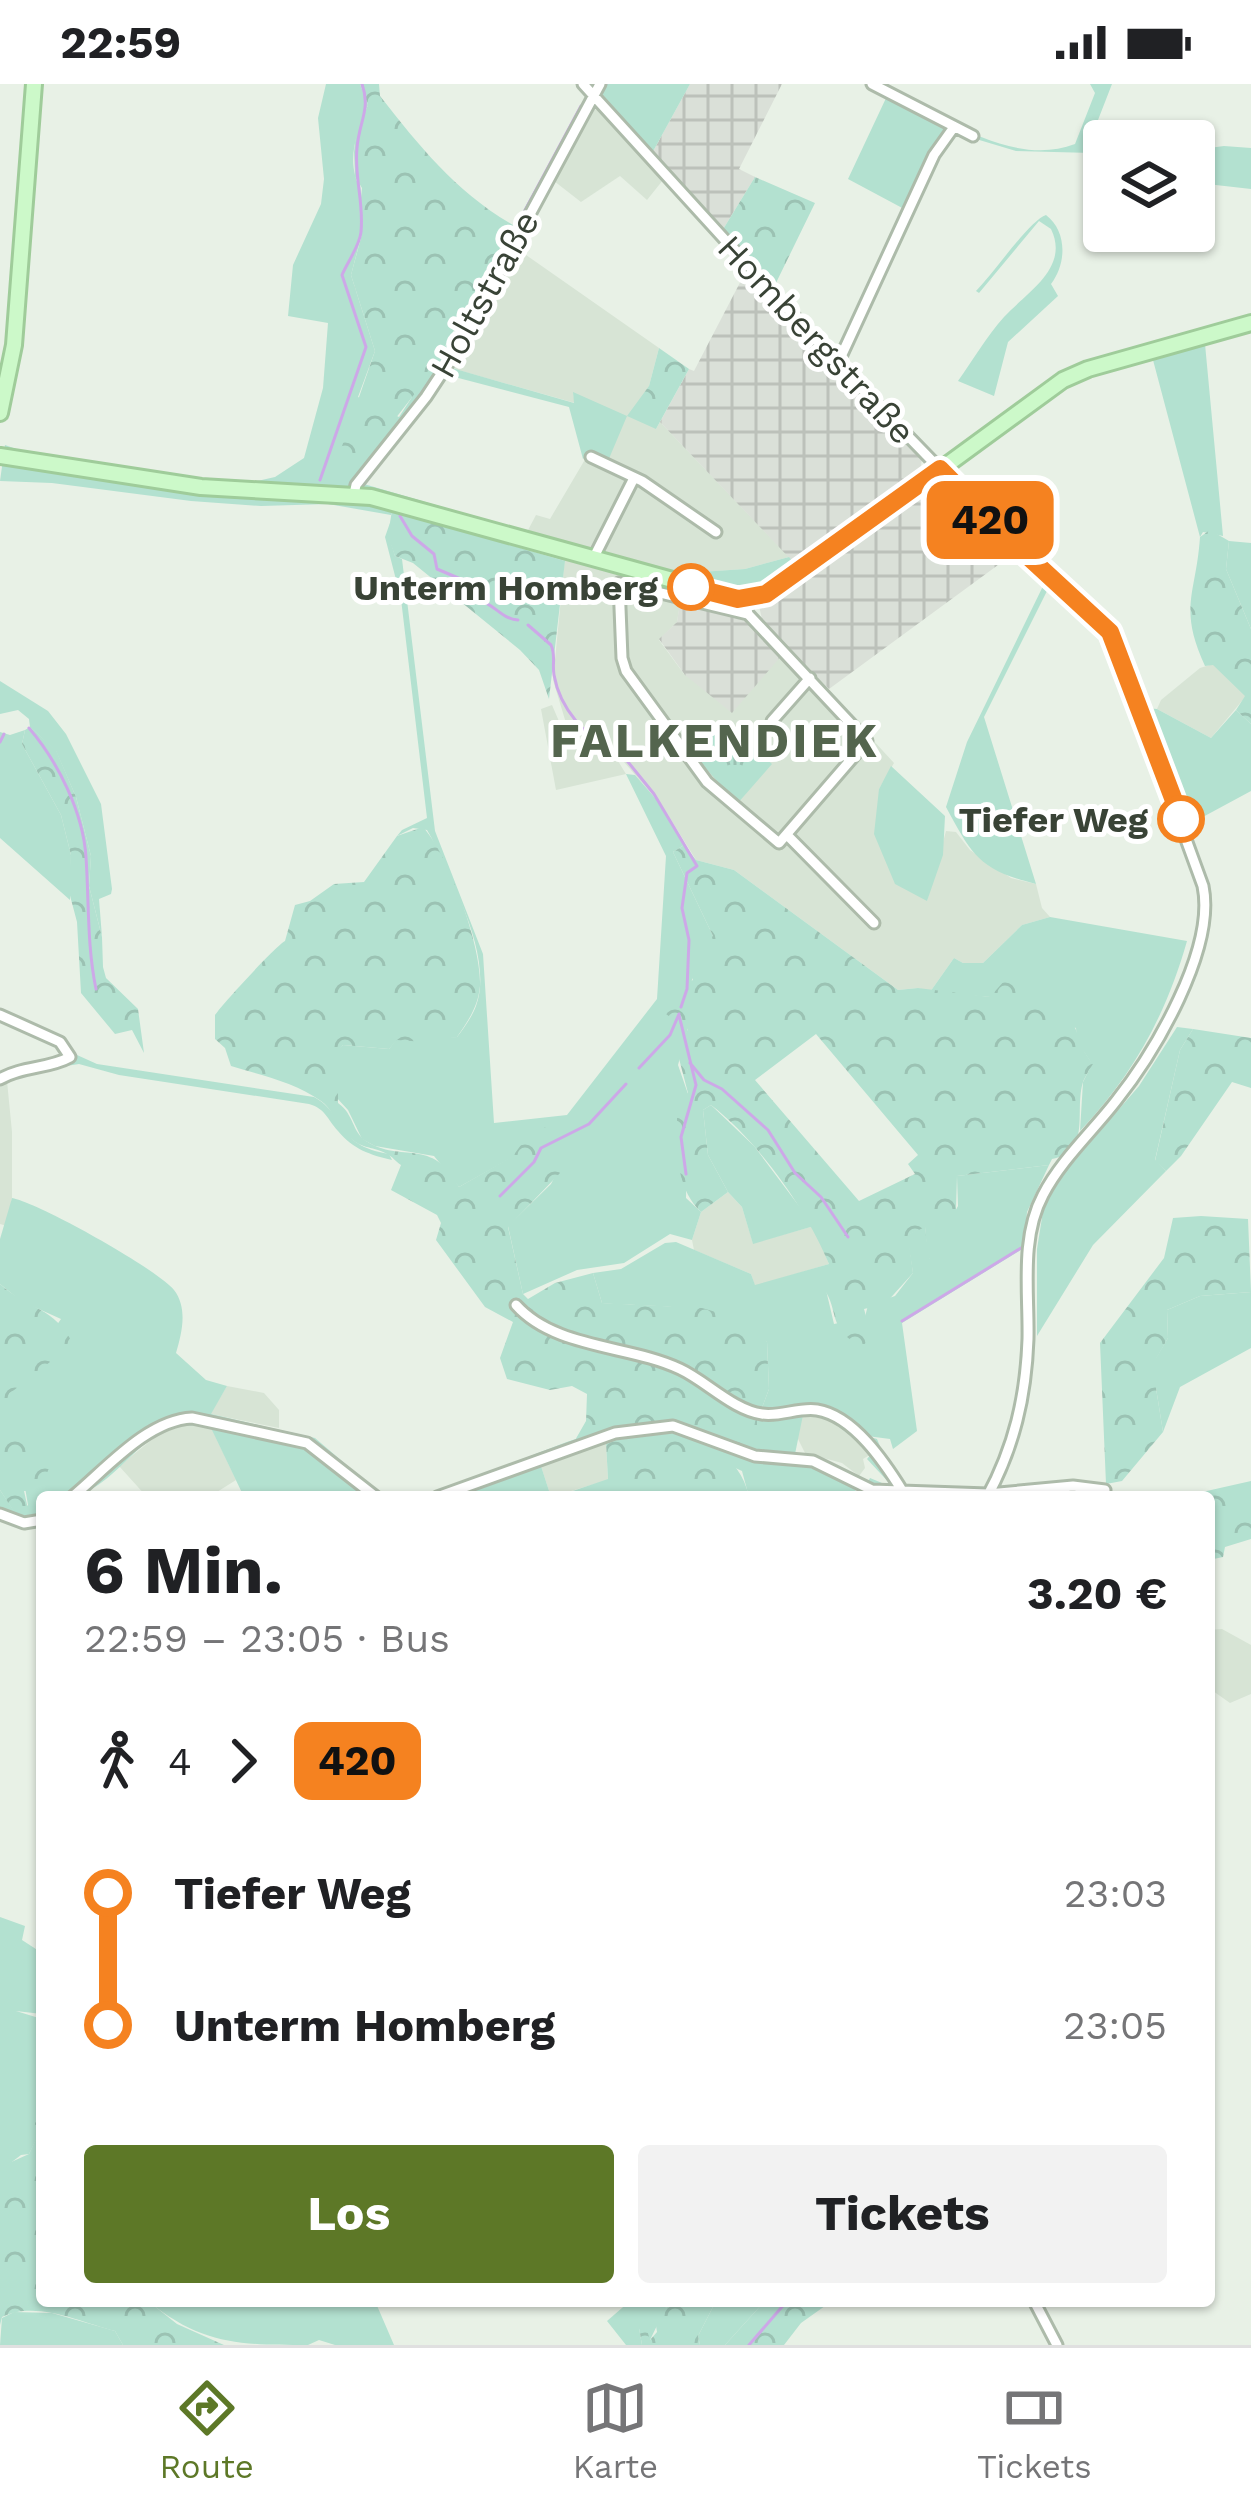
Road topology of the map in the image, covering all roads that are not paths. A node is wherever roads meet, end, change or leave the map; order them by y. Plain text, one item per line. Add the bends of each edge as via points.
1 (34, 84) edge
2 (583, 84) edge
3 (600, 84) edge
4 (872, 84) edge
5 (594, 97) junction
6 (954, 127) junction
7 (973, 136) dead end
8 (1251, 323) edge
9 (838, 364) junction
10 (0, 413) edge
11 (0, 456) edge
12 (591, 457) dead end
13 (940, 469) junction
14 (634, 478) junction
15 (354, 494) junction
16 (716, 532) dead end
17 (593, 560) junction
18 (746, 607) junction
19 (810, 678) junction
20 (772, 721) dead end
21 (788, 836) junction
22 (874, 923) dead end
23 (0, 1016) edge
24 (0, 1079) edge
25 (516, 1306) dead end
26 (79, 1491) edge
27 (368, 1491) edge
28 (454, 1491) edge
29 (888, 1491) edge
30 (902, 1491) edge
31 (990, 1491) edge
32 (1030, 1491) edge
33 (1095, 1491) edge
34 (0, 1514) edge
35 (36, 1521) edge
36 (1037, 2307) edge
37 (1057, 2345) edge

1 - 10 street via 14,345
2 - 5 street, Hombergstraße
3 - 5 street, Holtstraße
4 - 6 street
5 - 9 street, Hombergstraße
5 - 15 street, Holtstraße via 457,350
6 - 7 street
6 - 9 street
8 - 13 street via 1075,374
9 - 13 street, Hombergstraße
11 - 15 street via 201,487
12 - 14 street
13 - 18 street
13 - 31 street, Hombergstraße via 1110,632 1206,905 1199,947 1148,1055 1036,1209 1020,1409
14 - 16 street
14 - 17 street
15 - 17 street
17 - 18 street
18 - 19 street
18 - 21 street via 625,582 618,586 622,658 715,790 774,842
19 - 20 street
19 - 21 street via 867,741
21 - 22 street
23 - 24 street via 60,1042 70,1057
25 - 30 street via 555,1331 678,1367 756,1413 830,1414 880,1454
26 - 27 street via 147,1436 192,1418 307,1443
28 - 29 street via 615,1433 673,1426 755,1456 813,1461
32 - 33 street
34 - 35 street
36 - 37 street

